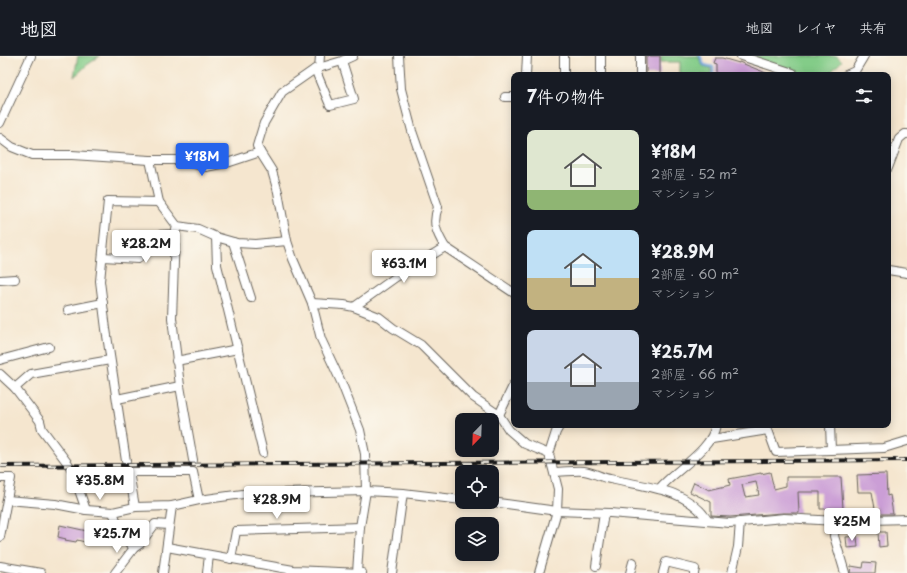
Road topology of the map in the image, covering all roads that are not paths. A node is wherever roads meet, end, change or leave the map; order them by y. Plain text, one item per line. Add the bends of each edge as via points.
1 (31, 56) edge
2 (320, 56) edge
3 (353, 56) edge
4 (399, 56) edge
5 (527, 56) edge
6 (564, 56) edge
7 (601, 56) edge
8 (640, 56) edge
9 (741, 56) edge
10 (864, 56) edge
11 (342, 61) junction
12 (317, 69) junction
13 (526, 72) edge
14 (564, 72) edge
15 (601, 72) edge
16 (640, 72) edge
17 (789, 72) edge
18 (853, 72) edge
19 (0, 123) edge
20 (907, 134) edge
21 (0, 138) edge
22 (260, 152) junction
23 (891, 159) edge
24 (150, 160) junction
25 (159, 202) junction
26 (177, 226) junction
27 (176, 234) junction
28 (216, 237) junction
29 (287, 241) junction
30 (232, 242) junction
31 (445, 247) junction
32 (103, 257) junction
33 (891, 270) edge
34 (907, 273) edge
35 (15, 279) dead end
36 (0, 280) edge
37 (511, 291) edge
38 (250, 298) dead end
39 (103, 303) junction
40 (312, 303) junction
41 (354, 307) junction
42 (68, 310) dead end
43 (49, 347) dead end
44 (238, 349) junction
45 (0, 360) edge
46 (110, 360) junction
47 (176, 361) junction
48 (0, 374) edge
49 (180, 386) junction
50 (15, 388) junction
51 (511, 389) edge
52 (117, 399) junction
53 (496, 413) edge
54 (499, 415) joint
55 (558, 428) edge
56 (715, 428) edge
57 (830, 428) edge
58 (712, 439) junction
59 (907, 442) edge
60 (831, 450) junction
61 (263, 453) dead end
62 (549, 454) junction
63 (193, 460) dead end
64 (126, 461) dead end
65 (554, 472) junction
66 (0, 478) edge
67 (659, 489) junction
68 (366, 491) junction
69 (403, 493) junction
70 (455, 499) edge
71 (7, 500) junction
72 (199, 500) junction
73 (499, 503) edge
74 (172, 506) junction
75 (135, 507) junction
76 (86, 510) junction
77 (557, 511) junction
78 (113, 512) junction
79 (604, 513) junction
80 (907, 519) edge
81 (836, 520) junction
82 (708, 521) junction
83 (740, 522) junction
84 (169, 525) junction
85 (360, 527) junction
86 (0, 538) edge
87 (167, 547) junction
88 (134, 548) junction
89 (209, 555) junction
90 (231, 559) junction
91 (633, 562) dead end
92 (256, 564) junction
93 (0, 566) edge
94 (596, 566) dead end
95 (293, 572) edge
96 (841, 572) edge
97 (41, 573) edge
98 (115, 573) edge
99 (162, 573) edge
100 (207, 573) edge
101 (255, 573) edge
102 (357, 573) edge
103 (362, 573) edge
104 (392, 573) edge
105 (539, 573) edge
106 (630, 573) edge
107 (663, 573) edge
108 (694, 573) edge
109 (732, 573) edge

1 - 19 street
2 - 12 street
3 - 11 street
4 - 31 street via 401,89 438,206 435,224 438,236
5 - 13 street
6 - 14 street
7 - 15 street
8 - 16 street
9 - 17 street
10 - 18 street
11 - 12 street
11 - 12 street via 354,99 330,105
12 - 22 street via 282,92 264,123 257,146
20 - 23 street via 898,139
21 - 24 street via 12,148 32,155
22 - 24 street via 206,167 176,160
22 - 29 street via 272,171
24 - 25 street
25 - 26 street
25 - 32 street via 108,202
26 - 27 street
26 - 28 street via 198,229
27 - 32 street via 140,236 138,258
27 - 47 street via 172,318
28 - 30 street
28 - 44 street via 217,265
29 - 30 street via 256,244
29 - 40 street
30 - 38 street
31 - 37 street
31 - 41 street
32 - 39 street via 100,281
33 - 34 street
35 - 36 street
39 - 42 street
39 - 46 street
40 - 41 street
40 - 68 street via 322,339 360,430 365,454
41 - 53 street via 379,317 421,345 473,397
43 - 45 street
44 - 47 street
44 - 61 street
46 - 50 street via 31,374
46 - 52 street
47 - 49 street
48 - 50 street
49 - 52 street
49 - 63 street
50 - 76 street via 72,470
51 - 54 street
52 - 64 street
54 - 62 street via 509,430 525,444
55 - 62 street
56 - 58 street
57 - 60 street
58 - 60 street via 768,430 776,452
58 - 67 street
59 - 60 street via 884,448
62 - 65 street
65 - 67 street via 585,471 608,479
65 - 77 street via 558,489
66 - 71 street via 11,478
67 - 82 street via 695,504
68 - 69 street
68 - 72 street via 243,494
68 - 85 street
69 - 70 street
69 - 104 street
71 - 76 street via 55,504
71 - 86 street
72 - 74 street
72 - 75 street via 193,472 129,472
73 - 77 street
74 - 75 street
74 - 84 street
75 - 78 street
76 - 78 street
77 - 79 street
77 - 105 street
78 - 88 street via 122,536
79 - 82 street
79 - 94 street
80 - 81 street
81 - 83 street via 784,518
81 - 96 street via 834,536
82 - 83 street
83 - 109 street
84 - 87 street
84 - 88 street via 154,524 140,544
85 - 90 street via 236,531
85 - 102 street
87 - 89 street
87 - 99 street
88 - 98 street
89 - 90 street
89 - 100 street
90 - 92 street
91 - 106 street
92 - 95 street
92 - 101 street
93 - 97 street
95 - 102 street
102 - 103 street
107 - 108 street via 666,562 695,569

